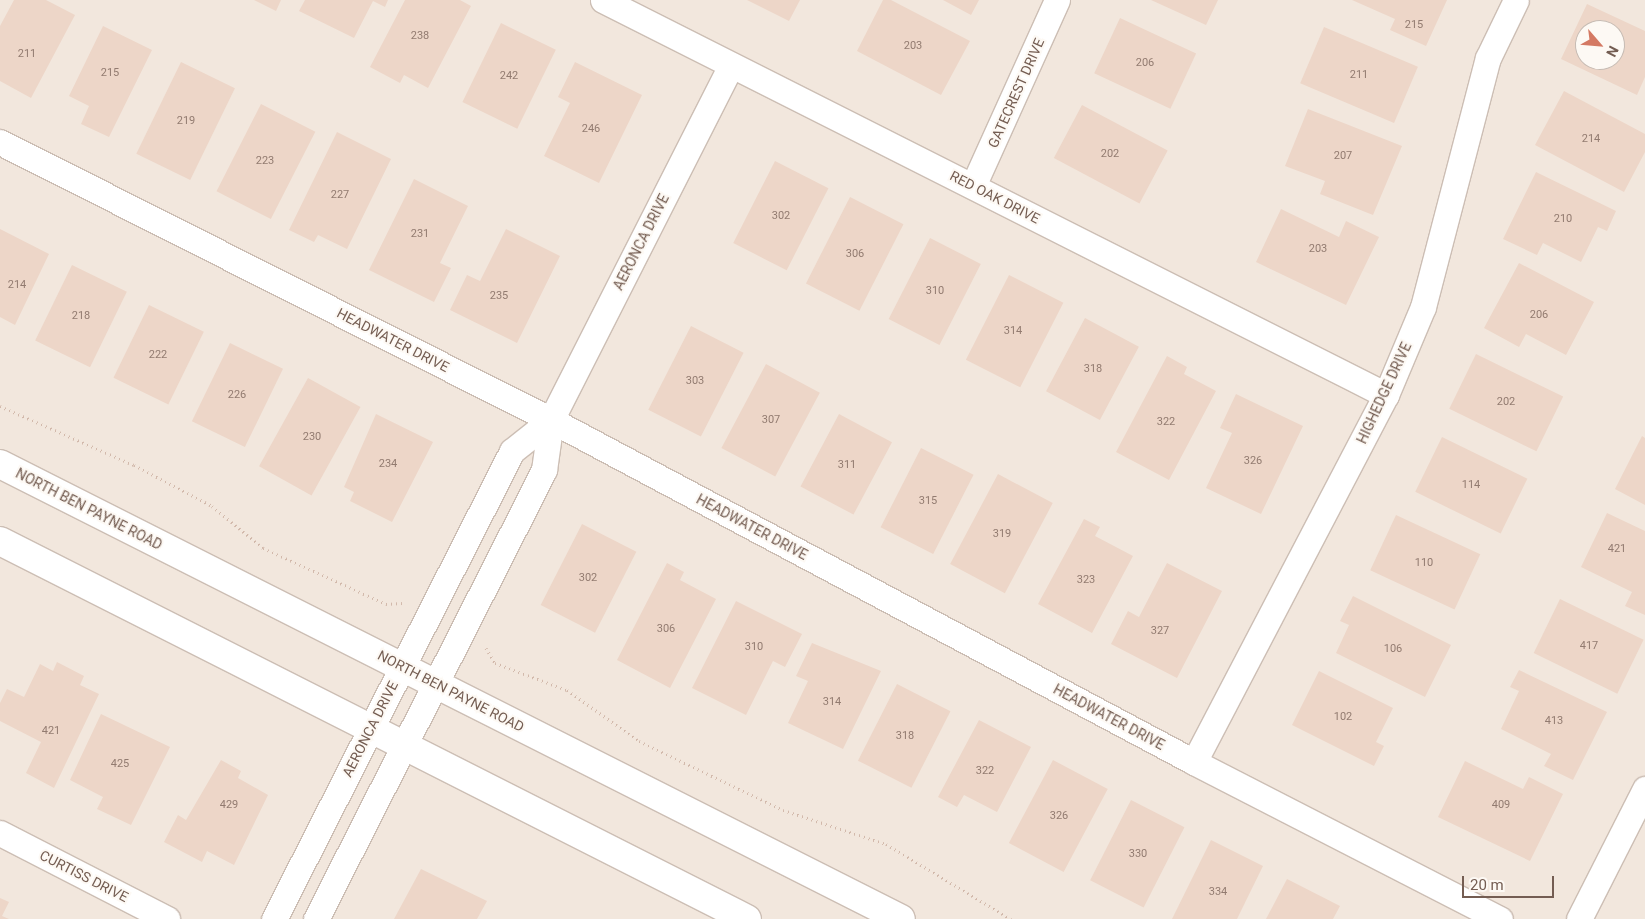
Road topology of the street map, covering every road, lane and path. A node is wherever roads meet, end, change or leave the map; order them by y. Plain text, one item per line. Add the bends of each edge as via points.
1 (603, 0) edge
2 (1057, 0) edge
3 (1516, 0) edge
4 (731, 65) junction
5 (0, 142) edge
6 (973, 186) junction
7 (1386, 395) junction
8 (0, 406) edge
9 (551, 420) junction
10 (0, 464) edge
11 (0, 541) edge
12 (434, 604) junction
13 (467, 620) junction
14 (402, 667) junction
15 (436, 683) junction
16 (371, 728) junction
17 (404, 745) junction
18 (1194, 762) junction
19 (1645, 789) edge
20 (0, 833) edge
21 (167, 919) edge
22 (274, 919) edge
23 (316, 919) edge
24 (747, 919) edge
25 (902, 919) edge
26 (1011, 919) edge
27 (1500, 919) edge
28 (1579, 919) edge

1 - 4 street, RED OAK DRIVE
2 - 6 street, GATECREST DRIVE via 1021,89
3 - 7 street, HIGHEDGE DRIVE via 1488,58 1423,307
4 - 6 street, RED OAK DRIVE
4 - 9 street, AERONCA DRIVE
5 - 9 street, HEADWATER DRIVE
6 - 7 street, RED OAK DRIVE
7 - 18 street, HIGHEDGE DRIVE
8 - 12 path via 134,466 212,506 272,552 386,604 399,605 413,594
9 - 12 street, AERONCA DRIVE via 512,451
9 - 13 street, AERONCA DRIVE via 544,470
9 - 18 street, HEADWATER DRIVE
10 - 14 street, NORTH BEN PAYNE ROAD
11 - 16 street
12 - 14 street, AERONCA DRIVE
13 - 15 street, AERONCA DRIVE
13 - 26 path via 485,629 488,657 495,663 567,690 639,741 774,806 886,844
14 - 15 street, NORTH BEN PAYNE ROAD
14 - 16 street, AERONCA DRIVE
15 - 17 street, AERONCA DRIVE
15 - 25 street, NORTH BEN PAYNE ROAD
16 - 17 street
16 - 22 street, AERONCA DRIVE
17 - 23 street, AERONCA DRIVE
17 - 24 street
18 - 27 street, HEADWATER DRIVE
19 - 28 street
20 - 21 street, CURTISS DRIVE

